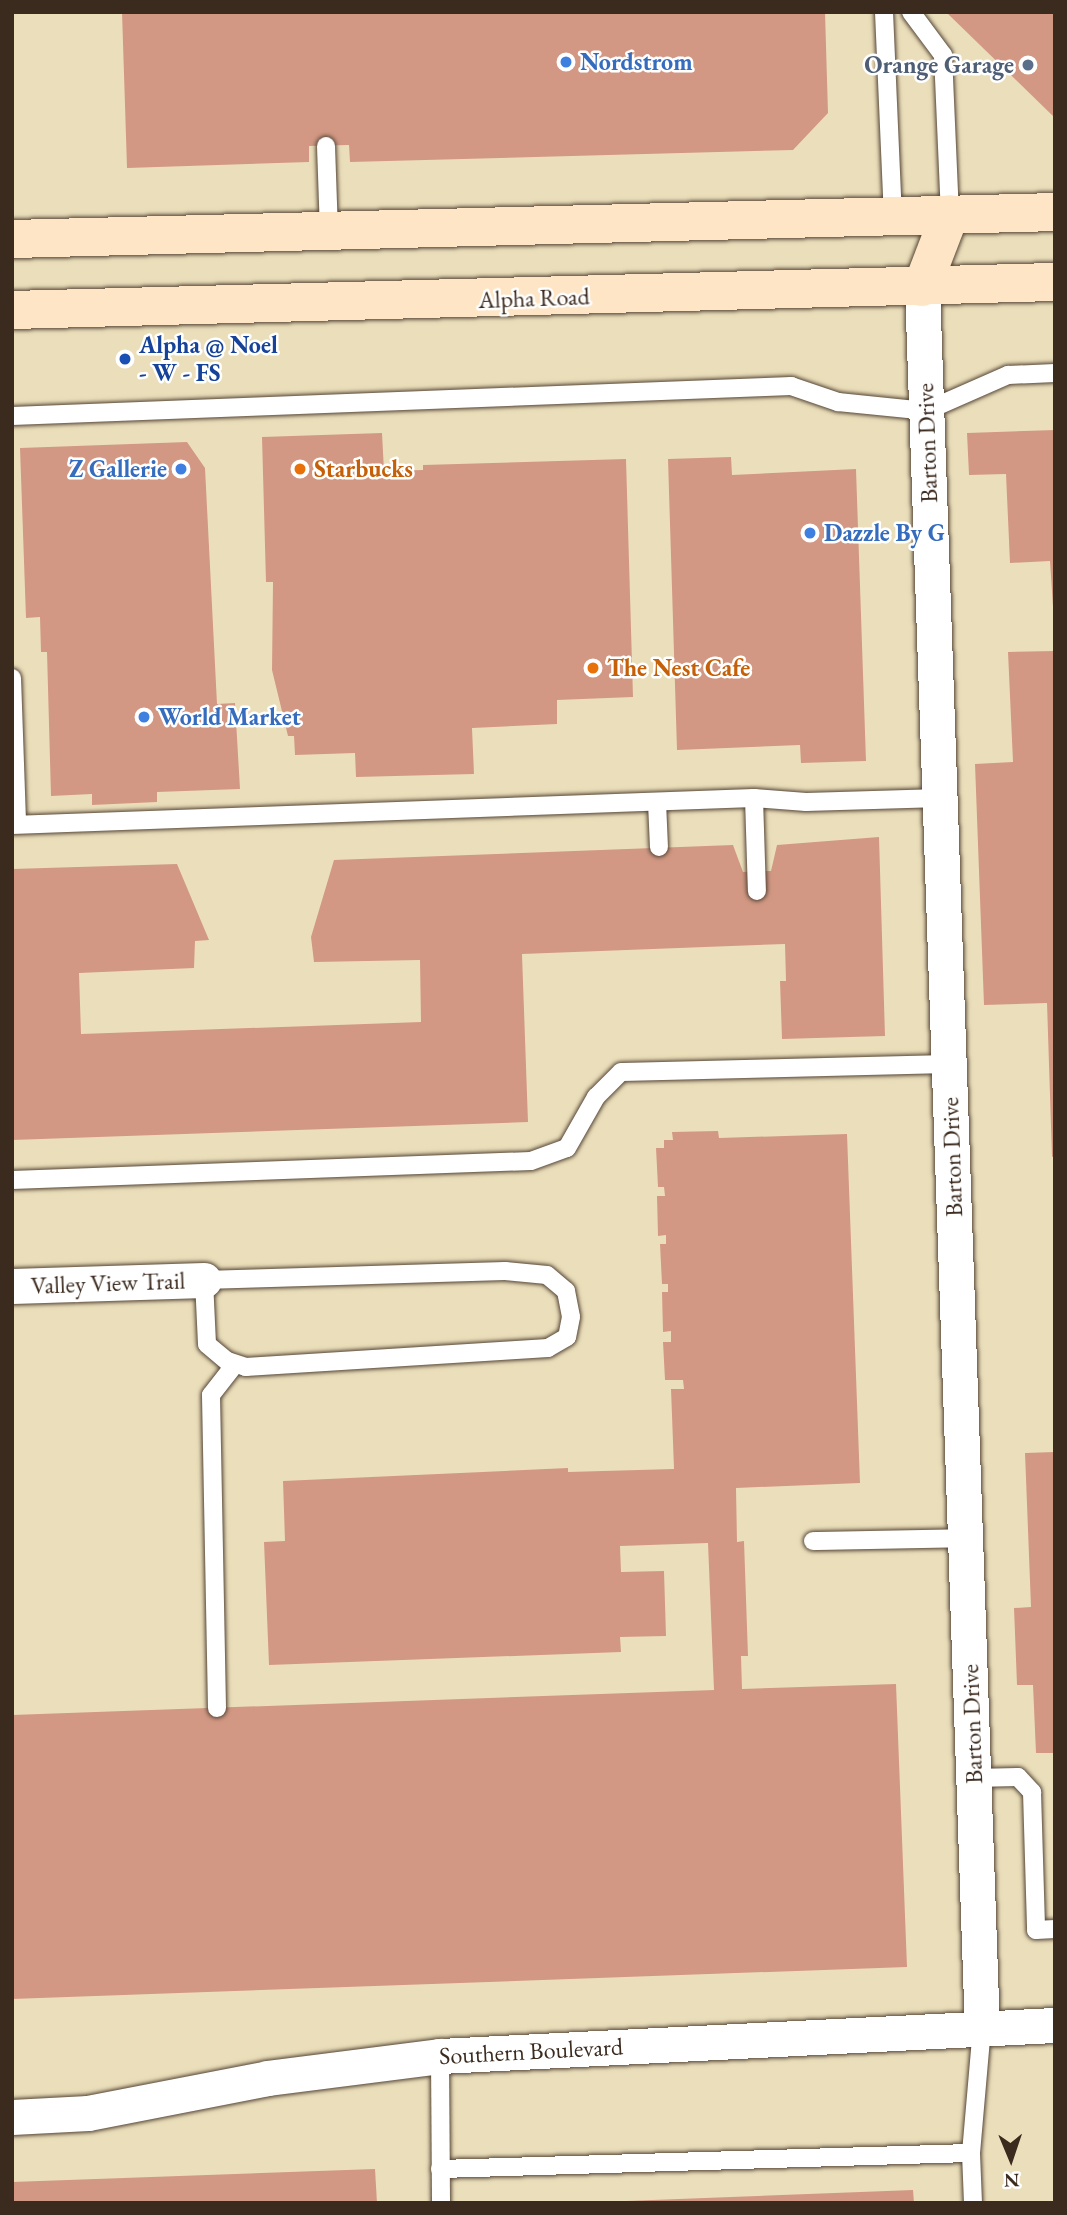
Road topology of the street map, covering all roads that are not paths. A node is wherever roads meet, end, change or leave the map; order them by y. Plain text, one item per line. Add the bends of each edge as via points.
1 (884, 12) edge
2 (911, 12) edge
3 (326, 146) dead end
4 (1055, 212) edge
5 (950, 214) junction
6 (893, 215) junction
7 (329, 230) junction
8 (12, 239) edge
9 (1055, 282) edge
10 (922, 287) junction
11 (12, 310) edge
12 (1055, 373) edge
13 (926, 411) junction
14 (12, 416) edge
15 (12, 678) edge
16 (754, 798) junction
17 (941, 798) junction
18 (657, 802) junction
19 (15, 824) edge
20 (659, 847) dead end
21 (757, 891) dead end
22 (949, 1064) junction
23 (12, 1180) edge
24 (204, 1280) junction
25 (12, 1286) edge
26 (235, 1364) junction
27 (965, 1538) junction
28 (813, 1541) dead end
29 (217, 1708) dead end
30 (973, 1778) junction
31 (1055, 1929) edge
32 (1055, 2025) edge
33 (982, 2027) junction
34 (439, 2056) junction
35 (12, 2117) edge
36 (971, 2153) junction
37 (440, 2169) junction
38 (441, 2203) edge
39 (973, 2203) edge

1 - 6 lane
2 - 5 lane via 943,55
3 - 7 lane
4 - 5 street
5 - 6 street
5 - 10 street
6 - 7 street
6 - 10 street
7 - 8 street
9 - 10 street, Alpha Road
10 - 11 street, Alpha Road
10 - 13 street, Barton Drive
12 - 13 lane via 1008,375
13 - 14 lane via 838,402 791,386
13 - 17 street, Barton Drive
15 - 19 lane
16 - 17 lane via 806,802
16 - 18 lane
16 - 21 lane
17 - 22 street, Barton Drive
18 - 19 lane
18 - 20 lane
22 - 23 lane via 621,1072 596,1097 568,1148 531,1161
22 - 27 street, Barton Drive
24 - 25 street, Valley View Trail
24 - 26 lane via 207,1344
24 - 26 lane via 505,1271 547,1275 566,1291 571,1317 567,1337 548,1348 246,1367
26 - 29 lane via 211,1395
27 - 28 lane
27 - 30 street, Barton Drive
30 - 31 lane via 1018,1777 1032,1792 1036,1930
30 - 33 street, Barton Drive
32 - 33 street, Southern Boulevard
33 - 34 street, Southern Boulevard
33 - 36 lane
34 - 35 street, Southern Boulevard via 281,2076 88,2113
34 - 37 lane
36 - 37 lane
36 - 39 lane
37 - 38 lane

